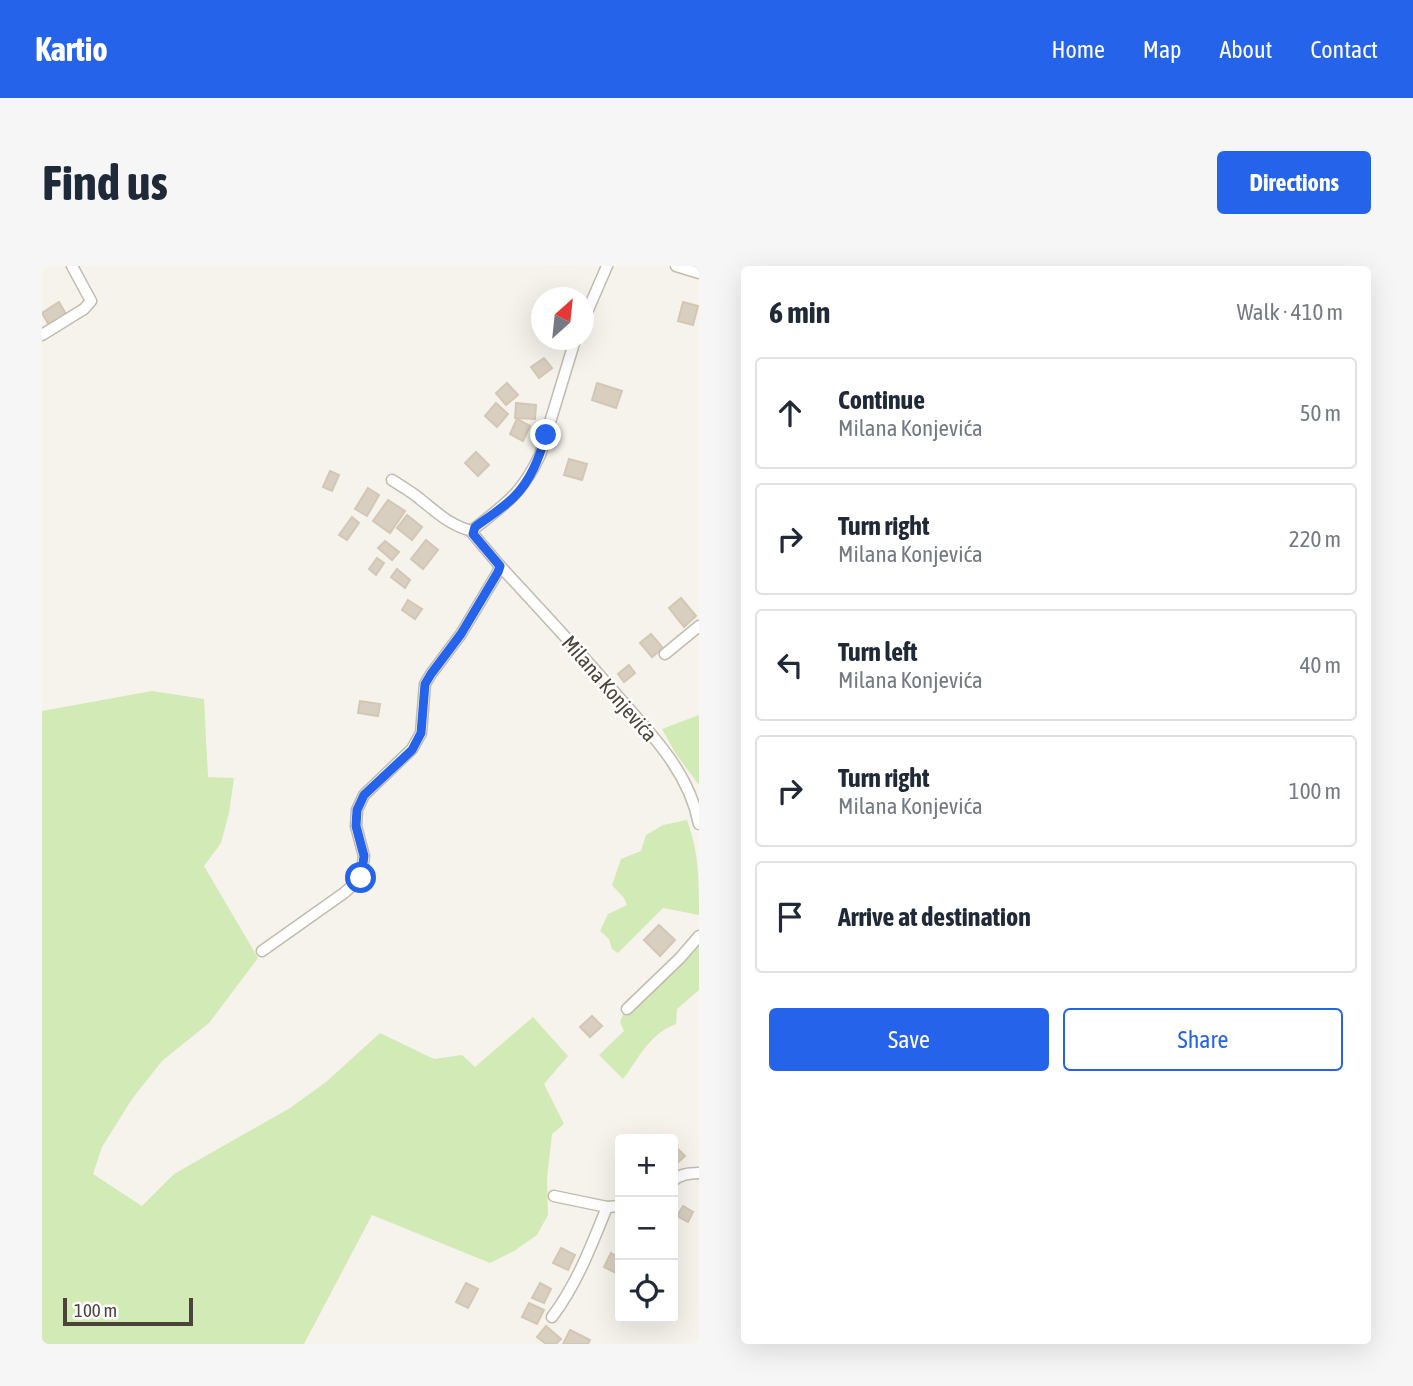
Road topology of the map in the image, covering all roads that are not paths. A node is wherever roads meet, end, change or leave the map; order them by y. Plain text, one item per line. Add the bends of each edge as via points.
1 (72, 266) edge
2 (607, 266) edge
3 (676, 266) edge
4 (699, 273) edge
5 (594, 294) edge
6 (42, 335) edge
7 (572, 350) edge
8 (392, 480) dead end
9 (473, 531) junction
10 (500, 566) junction
11 (699, 626) edge
12 (665, 654) dead end
13 (699, 824) edge
14 (699, 936) edge
15 (262, 951) dead end
16 (627, 1009) dead end
17 (699, 1173) edge
18 (678, 1177) edge
19 (554, 1196) dead end
20 (615, 1206) edge
21 (607, 1207) junction
22 (552, 1317) dead end

1 - 6 street via 91,301
2 - 5 street
3 - 4 street
7 - 9 street via 540,455 524,485
8 - 9 street, Milana Konjevića via 441,517
9 - 10 street, Milana Konjevića
10 - 13 street, Milana Konjevića via 660,746 681,774
10 - 15 street via 461,634 425,684 421,733 412,750 364,795 357,810 364,856 361,878
11 - 12 street
14 - 16 street
17 - 18 street
19 - 21 street
20 - 21 street
21 - 22 street via 563,1303

